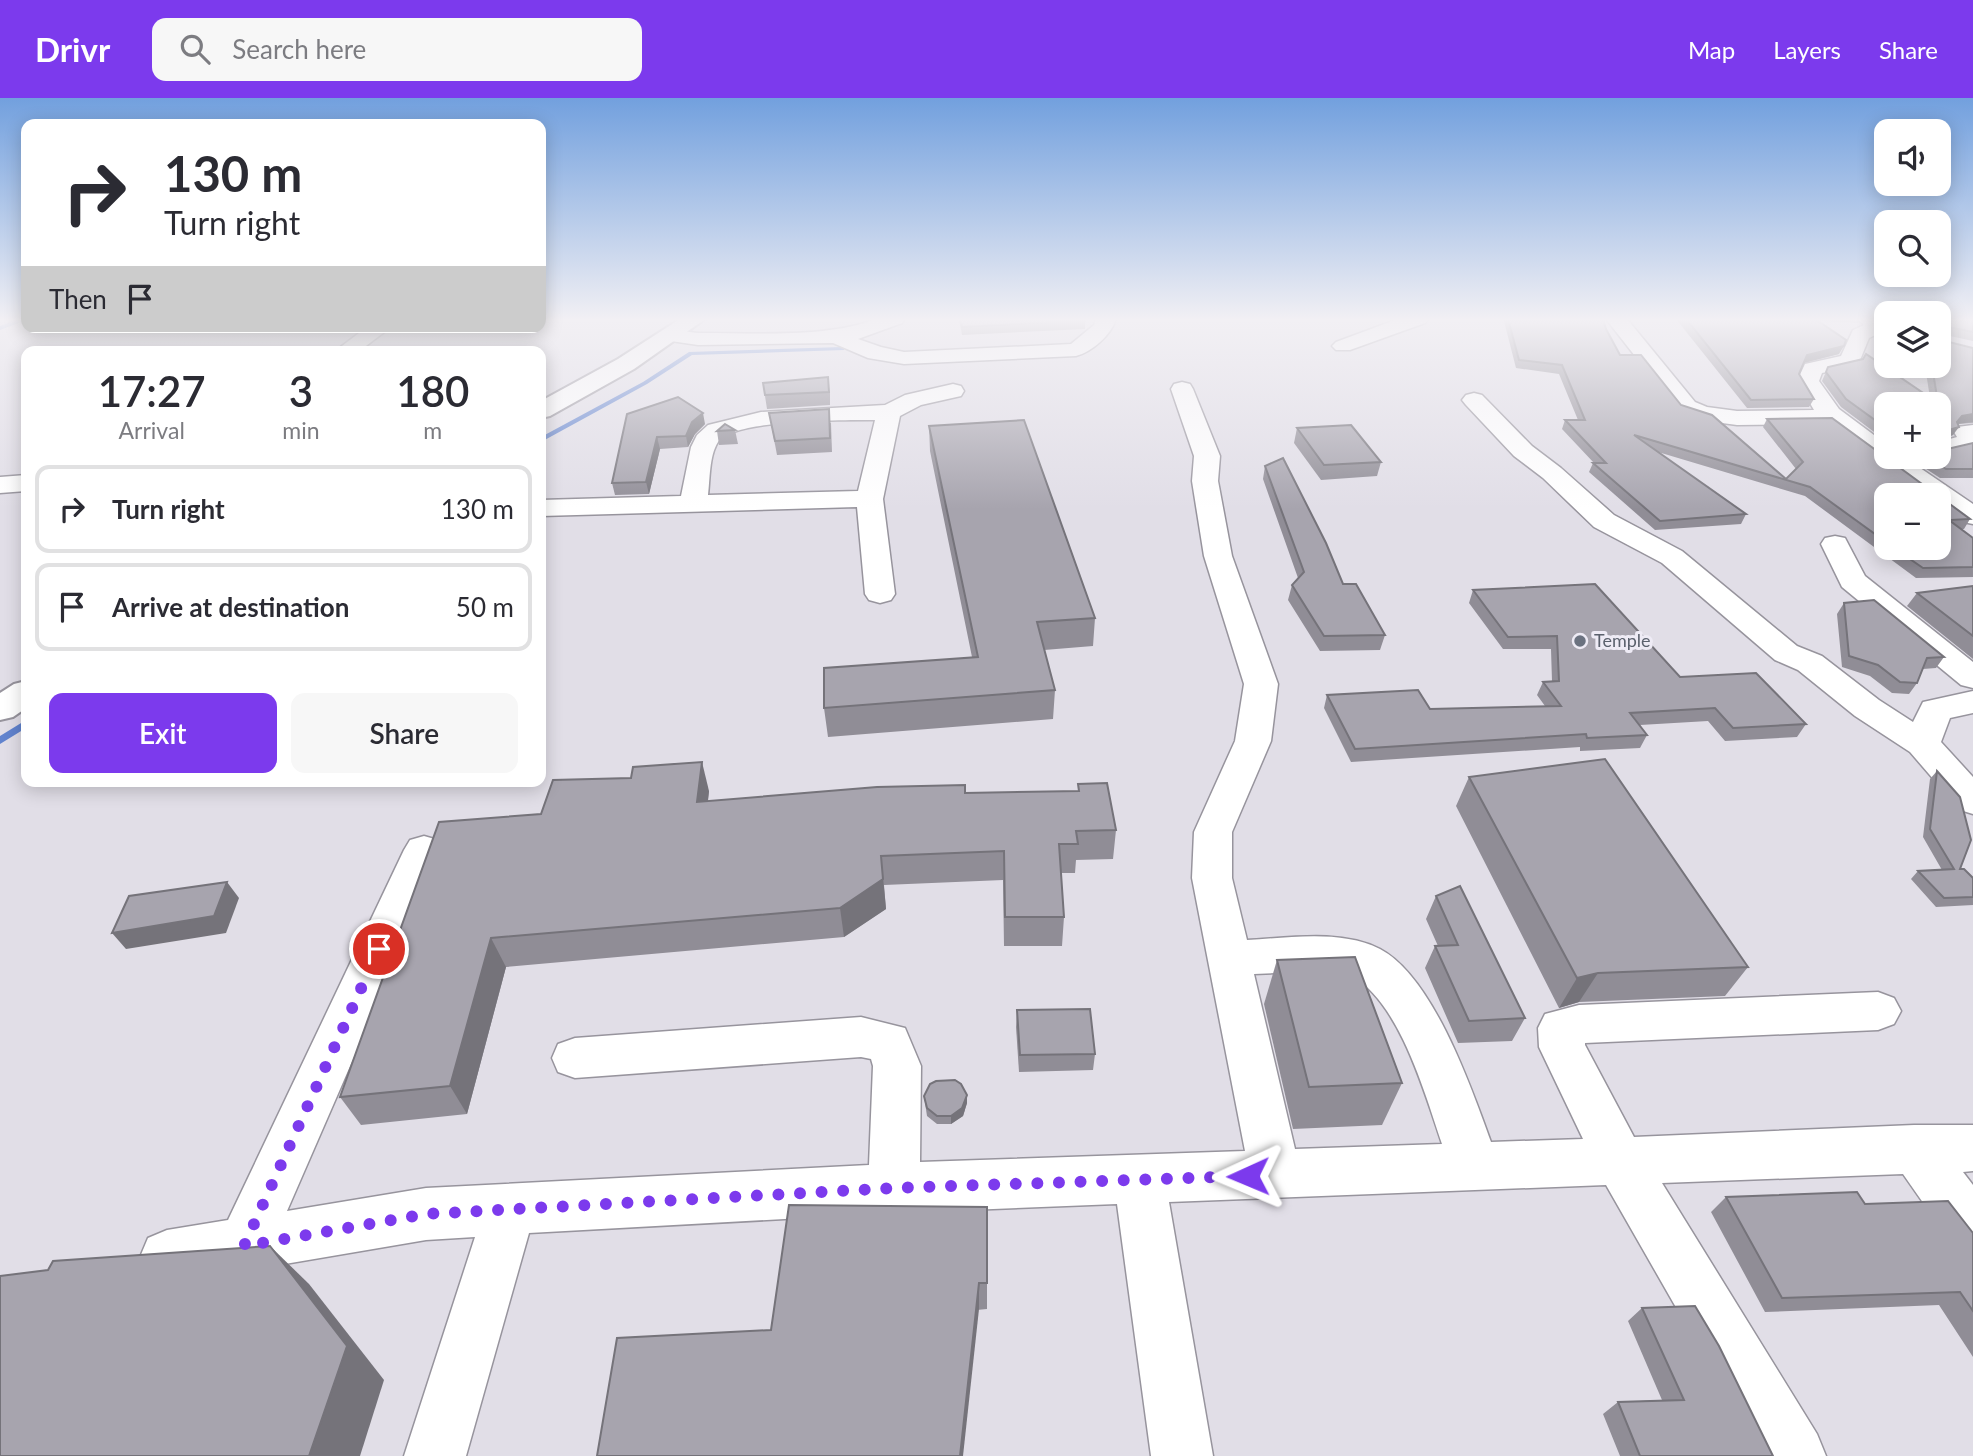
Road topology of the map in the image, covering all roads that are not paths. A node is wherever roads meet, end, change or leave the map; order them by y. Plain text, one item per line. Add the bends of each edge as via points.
1 (593, 382) edge
2 (1667, 382) edge
3 (1808, 382) edge
4 (1182, 389) dead end
5 (953, 391) dead end
6 (1474, 400) dead end
7 (546, 408) edge
8 (889, 412) junction
9 (1834, 417) junction
10 (1973, 432) edge
11 (1874, 446) edge
12 (1951, 447) edge
13 (1906, 469) edge
14 (21, 483) edge
15 (0, 485) edge
16 (870, 499) junction
17 (693, 504) junction
18 (546, 508) edge
19 (1973, 516) edge
20 (1835, 544) dead end
21 (880, 594) dead end
22 (1973, 678) edge
23 (21, 695) edge
24 (1973, 702) edge
25 (0, 709) edge
26 (1923, 744) junction
27 (1973, 801) edge
28 (424, 850) dead end
29 (1230, 958) junction
30 (1878, 1011) dead end
31 (575, 1058) dead end
32 (1973, 1148) edge
33 (1914, 1149) junction
34 (1619, 1160) junction
35 (1475, 1166) junction
36 (1275, 1175) junction
37 (1139, 1178) junction
38 (894, 1188) junction
39 (510, 1209) junction
40 (1973, 1228) edge
41 (244, 1246) junction
42 (122, 1263) edge
43 (435, 1456) edge
44 (1182, 1456) edge
45 (1796, 1456) edge

1 - 7 main road
2 - 9 street via 1698,414
3 - 9 street via 1813,397
4 - 29 street via 1207,456 1205,481 1218,556 1261,684 1252,741 1213,832 1212,878
5 - 8 street via 913,400
6 - 26 street via 1523,451 1604,521 1672,557 1786,653 1810,663
8 - 16 street
8 - 17 street via 744,420 718,428 707,439
9 - 11 street
10 - 12 street via 1966,432 1972,441
13 - 19 street
14 - 15 street
16 - 17 street
16 - 21 street
17 - 18 street
20 - 22 street via 1852,581
23 - 25 main road
24 - 26 street via 1935,710
26 - 27 street
28 - 41 street
29 - 35 street via 1339,956 1362,960 1378,971 1410,1010 1438,1065
29 - 36 street
30 - 34 street via 1561,1028 1562,1047
31 - 38 street via 861,1037 889,1042 897,1066
32 - 33 street
33 - 34 street
33 - 40 street
34 - 35 street
34 - 45 street
35 - 36 street
36 - 37 street
37 - 38 street
37 - 44 street
38 - 39 street
39 - 41 street via 426,1214
39 - 43 lane
41 - 42 street

